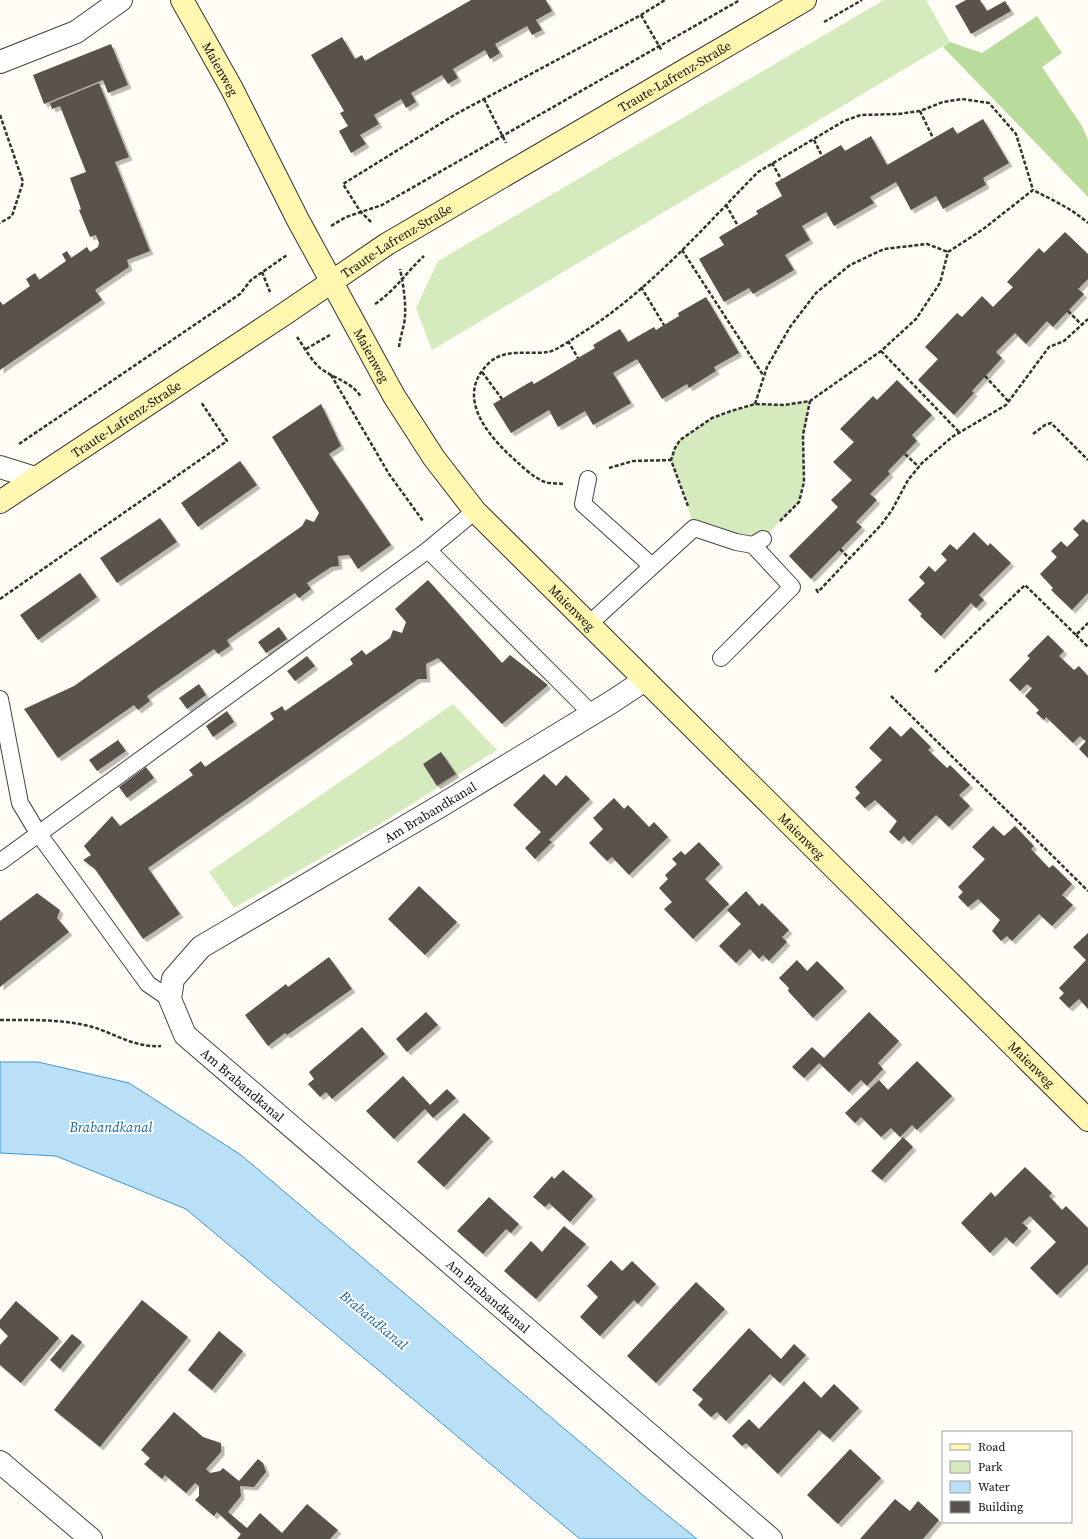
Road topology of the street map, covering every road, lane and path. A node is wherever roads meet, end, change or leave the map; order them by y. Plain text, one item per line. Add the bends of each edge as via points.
1 (121, 0) edge
2 (182, 0) edge
3 (665, 0) edge
4 (740, 0) edge
5 (805, 0) edge
6 (641, 15) junction
7 (660, 46) junction
8 (0, 62) edge
9 (676, 74) junction
10 (484, 99) junction
11 (920, 111) junction
12 (0, 114) edge
13 (502, 136) junction
14 (933, 138) dead end
15 (814, 140) junction
16 (822, 156) dead end
17 (772, 164) junction
18 (518, 166) junction
19 (781, 179) dead end
20 (1033, 190) junction
21 (726, 205) junction
22 (360, 211) junction
23 (346, 217) dead end
24 (1088, 222) edge
25 (0, 223) edge
26 (738, 226) dead end
27 (376, 227) dead end
28 (682, 250) junction
29 (948, 252) junction
30 (426, 254) dead end
31 (398, 263) dead end
32 (272, 264) dead end
33 (262, 272) junction
34 (403, 281) junction
35 (332, 282) junction
36 (641, 287) junction
37 (269, 290) dead end
38 (389, 294) dead end
39 (1068, 311) dead end
40 (1088, 319) edge
41 (1081, 324) junction
42 (664, 325) dead end
43 (401, 330) dead end
44 (298, 339) dead end
45 (568, 341) junction
46 (320, 342) dead end
47 (306, 349) junction
48 (880, 351) junction
49 (578, 358) dead end
50 (482, 372) junction
51 (763, 376) junction
52 (985, 376) dead end
53 (185, 378) junction
54 (502, 399) dead end
55 (364, 401) dead end
56 (810, 401) junction
57 (1009, 402) junction
58 (755, 404) junction
59 (960, 432) junction
60 (1033, 434) dead end
61 (13, 448) dead end
62 (905, 454) dead end
63 (671, 460) junction
64 (1088, 460) edge
65 (0, 467) edge
66 (919, 467) junction
67 (35, 478) junction
68 (588, 480) junction
69 (0, 502) edge
70 (475, 510) junction
71 (694, 528) junction
72 (758, 542) junction
73 (840, 549) dead end
74 (428, 550) junction
75 (850, 559) junction
76 (652, 566) junction
77 (813, 586) dead end
78 (0, 599) edge
79 (1088, 623) edge
80 (589, 624) junction
81 (1076, 635) junction
82 (1088, 647) edge
83 (721, 658) dead end
84 (935, 672) dead end
85 (645, 680) junction
86 (891, 696) dead end
87 (0, 699) edge
88 (592, 714) junction
89 (38, 833) junction
90 (0, 862) edge
91 (1088, 891) edge
92 (170, 999) junction
93 (0, 1020) edge
94 (185, 1035) junction
95 (1088, 1120) edge
96 (0, 1462) edge
97 (91, 1539) edge
98 (772, 1539) edge

1 - 8 street via 76,32
2 - 35 street, Maienweg via 232,89
3 - 6 path
4 - 7 path
5 - 9 street, Traute-Lafrenz-Straße
6 - 7 path
6 - 10 path
7 - 9 path
7 - 13 path
9 - 18 street, Traute-Lafrenz-Straße
10 - 13 path
10 - 22 path via 343,184
11 - 14 path
11 - 15 path via 861,115 844,121
11 - 20 path via 944,102 962,99 989,103 1016,134
12 - 25 path via 23,182 12,216
13 - 18 path
13 - 22 path via 382,205
15 - 16 path
15 - 17 path
17 - 19 path
17 - 21 path via 758,172
18 - 35 street, Traute-Lafrenz-Straße via 410,229
20 - 24 path via 1062,204
20 - 29 path via 982,230
21 - 26 path
21 - 28 path
22 - 23 path
22 - 27 path
28 - 36 path
28 - 51 path
29 - 48 path via 940,283 916,319
29 - 51 path via 927,244 884,249 850,265 816,293 790,327
30 - 34 path via 413,266
31 - 34 path
32 - 33 path
33 - 37 path
33 - 61 path via 240,294
34 - 38 path
34 - 43 path via 406,317
35 - 53 street, Traute-Lafrenz-Straße
35 - 70 street, Maienweg via 412,427
36 - 42 path
36 - 45 path via 619,308
39 - 41 path
40 - 41 path
41 - 57 path via 1064,341 1049,347
44 - 47 path
45 - 49 path
45 - 50 path via 549,352 505,354 490,362
46 - 47 path
47 - 55 path via 319,367 347,382 356,389
48 - 56 path
48 - 59 path
50 - 54 path
50 - 68 path via 474,382 475,407 499,446 528,472 545,482 566,484
51 - 58 path
52 - 57 path
53 - 67 street, Traute-Lafrenz-Straße
53 - 78 path via 227,441
56 - 58 path via 784,405
56 - 72 path via 803,436 804,482 799,502
57 - 59 path
58 - 63 path via 712,418 688,434 675,448
59 - 66 path
60 - 64 path via 1051,423
62 - 66 path
63 - 68 path via 633,461 609,468
63 - 71 path via 683,489
65 - 67 street
66 - 75 path via 908,480 881,525
67 - 69 street, Traute-Lafrenz-Straße
68 - 76 lane via 583,504
70 - 74 lane
70 - 80 street, Maienweg
71 - 72 lane via 736,542
71 - 76 lane
72 - 83 lane via 792,587
73 - 75 path
74 - 88 lane
74 - 89 lane
75 - 77 path via 818,592
76 - 80 lane
79 - 81 path
80 - 85 street, Maienweg
81 - 82 path
81 - 84 path via 1025,585
85 - 88 street, Am Brabandkanal
85 - 95 street, Maienweg
86 - 91 path
87 - 89 lane via 20,803
88 - 92 street, Am Brabandkanal via 201,947 173,979
89 - 90 lane
89 - 92 lane via 148,984
92 - 94 street, Am Brabandkanal
93 - 94 path via 50,1020 85,1025 146,1047 161,1046
94 - 98 street, Am Brabandkanal
96 - 97 street

